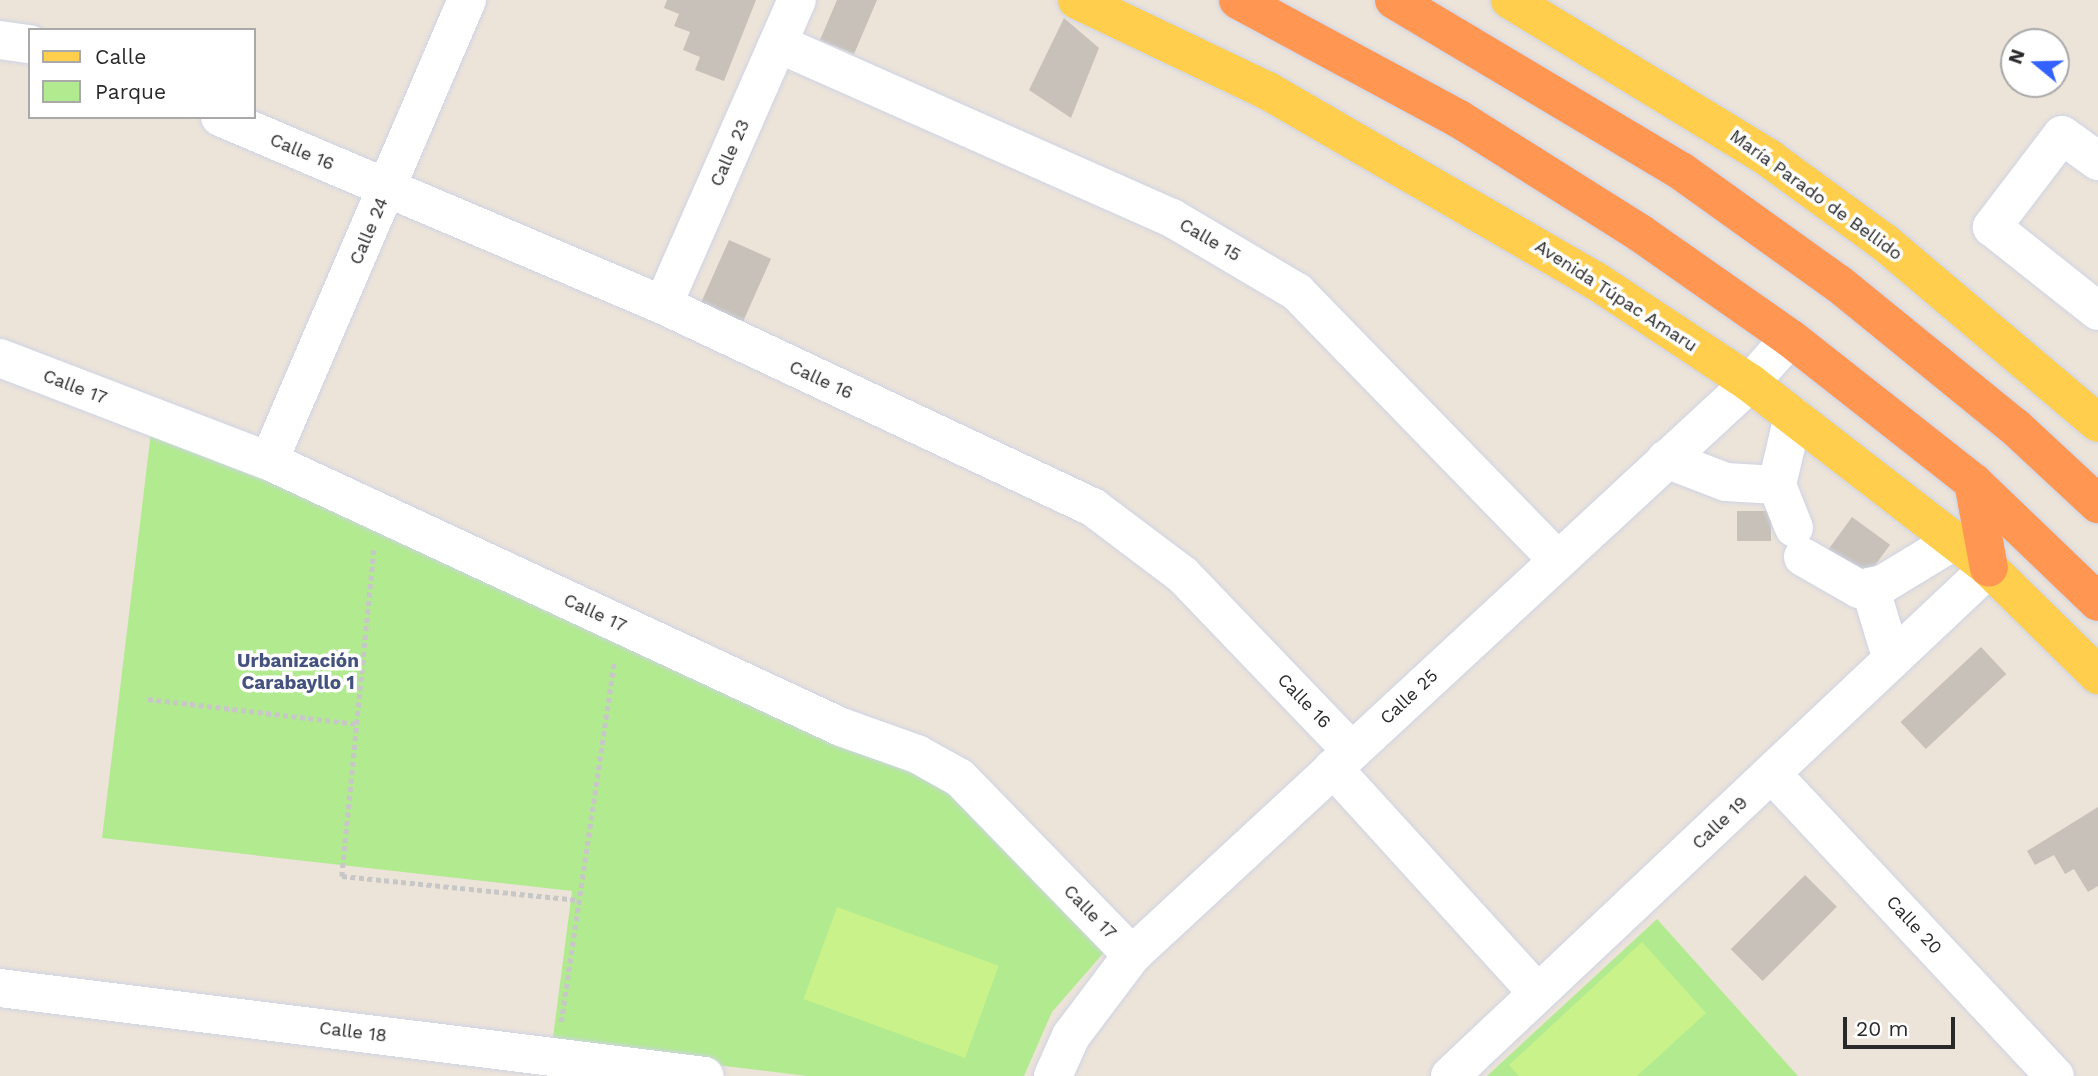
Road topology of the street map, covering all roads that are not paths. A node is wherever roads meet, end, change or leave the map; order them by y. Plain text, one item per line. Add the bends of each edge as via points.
1 (467, 0) edge
2 (797, 0) edge
3 (1077, 0) edge
4 (1238, 0) edge
5 (1394, 0) edge
6 (1510, 0) edge
7 (0, 40) edge
8 (28, 44) edge
9 (779, 44) junction
10 (225, 119) edge
11 (2098, 161) edge
12 (388, 189) junction
13 (663, 305) junction
14 (2098, 312) edge
15 (1790, 338) junction
16 (0, 358) edge
17 (1750, 383) junction
18 (1793, 416) junction
19 (2098, 423) edge
20 (1666, 459) junction
21 (270, 461) junction
22 (1973, 482) junction
23 (1777, 485) junction
24 (2098, 504) edge
25 (1954, 541) junction
26 (1556, 558) junction
27 (1989, 568) junction
28 (1870, 587) junction
29 (2098, 602) edge
30 (1892, 660) junction
31 (2098, 675) edge
32 (1342, 759) junction
33 (1772, 774) junction
34 (1132, 955) junction
35 (0, 988) edge
36 (1538, 993) junction
37 (705, 1076) edge
38 (1054, 1076) edge
39 (1450, 1076) edge
40 (2055, 1076) edge

1 - 12 street, Calle 24
2 - 9 street, Calle 23
3 - 17 main road, Avenida Túpac Amaru via 1268,91 1438,184
4 - 15 highway via 1459,119 1640,233
5 - 24 highway via 1681,171 1816,268 2014,426
6 - 19 main road, María Parado de Bellido via 1770,159 1884,242
7 - 8 street
9 - 13 street, Calle 23
9 - 26 street, Calle 15 via 1172,218 1297,292
10 - 12 street, Calle 16
11 - 14 street via 2062,135 1992,227
12 - 13 street, Calle 16
12 - 21 street, Calle 24
13 - 32 street, Calle 16 via 1094,508 1182,575
15 - 17 street, Calle 25
15 - 22 highway
16 - 21 street, Calle 17
17 - 18 main road, Avenida Túpac Amaru
17 - 20 street, Calle 25
18 - 23 street
18 - 25 main road, Avenida Túpac Amaru
20 - 23 street via 1726,482
20 - 26 street, Calle 25
21 - 34 street, Calle 17 via 960,778
22 - 27 highway
22 - 29 highway
23 - 28 street via 1798,542 1841,583
25 - 27 main road, Avenida Túpac Amaru
25 - 28 street
26 - 32 street, Calle 25
27 - 30 street, Calle 19
27 - 31 main road, Avenida Túpac Amaru
28 - 30 street
30 - 33 street, Calle 19
32 - 34 street, Calle 25
32 - 36 street, Calle 16
33 - 36 street, Calle 19
33 - 40 street, Calle 20
34 - 38 street, Calle 25 via 1071,1036
35 - 37 street, Calle 18
36 - 39 street, Calle 19

